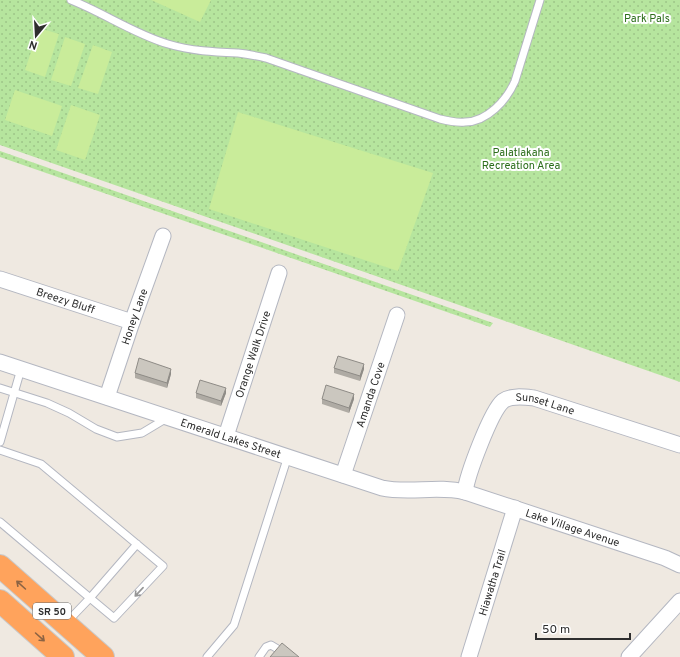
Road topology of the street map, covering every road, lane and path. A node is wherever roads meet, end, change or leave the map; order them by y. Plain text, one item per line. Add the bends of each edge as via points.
1 (71, 0) edge
2 (540, 0) edge
3 (163, 236) dead end
4 (279, 273) dead end
5 (0, 279) edge
6 (397, 315) dead end
7 (132, 322) junction
8 (0, 362) edge
9 (21, 368) junction
10 (0, 388) edge
11 (14, 393) junction
12 (107, 397) junction
13 (168, 417) junction
14 (226, 436) junction
15 (0, 442) edge
16 (680, 445) edge
17 (0, 450) edge
18 (288, 456) junction
19 (343, 475) junction
20 (465, 492) junction
21 (515, 508) junction
22 (0, 522) edge
23 (137, 544) junction
24 (680, 565) edge
25 (0, 566) edge
26 (90, 598) junction
27 (0, 601) edge
28 (680, 601) edge
29 (66, 624) junction
30 (62, 657) edge
31 (103, 657) edge
32 (207, 657) edge
33 (259, 657) edge
34 (291, 657) edge
35 (469, 657) edge
36 (629, 657) edge

1 - 2 lane via 168,44 266,58 452,122 466,122 490,112 509,93
3 - 7 street, Honey Lane
4 - 14 street, Orange Walk Drive
5 - 7 street, Breezy Bluff
6 - 19 street, Amanda Cove
7 - 12 street, Honey Lane
8 - 9 street, Emerald Lakes Street
9 - 11 lane
9 - 12 street, Emerald Lakes Street
10 - 11 lane
11 - 13 lane via 47,403 117,437 142,433
11 - 15 lane
12 - 13 street, Emerald Lakes Street
13 - 14 street, Emerald Lakes Street
14 - 18 street, Emerald Lakes Street
16 - 20 street, Sunset Lane via 534,398 510,398 504,401 490,420
17 - 23 lane via 41,464
18 - 19 street, Emerald Lakes Street
18 - 32 lane via 234,625
19 - 20 street, Emerald Lakes Street via 392,490 438,488
20 - 21 street, Lake Village Avenue
21 - 24 street, Lake Village Avenue
21 - 35 street, Hiawatha Trail
22 - 26 lane
23 - 26 lane
23 -> 26 lane via 163,566 114,618
29 -> 25 highway, SR 50
26 - 29 lane
27 -> 30 highway, SR 50
28 - 36 street
29 - 31 highway, SR 50
33 - 34 lane via 271,644

